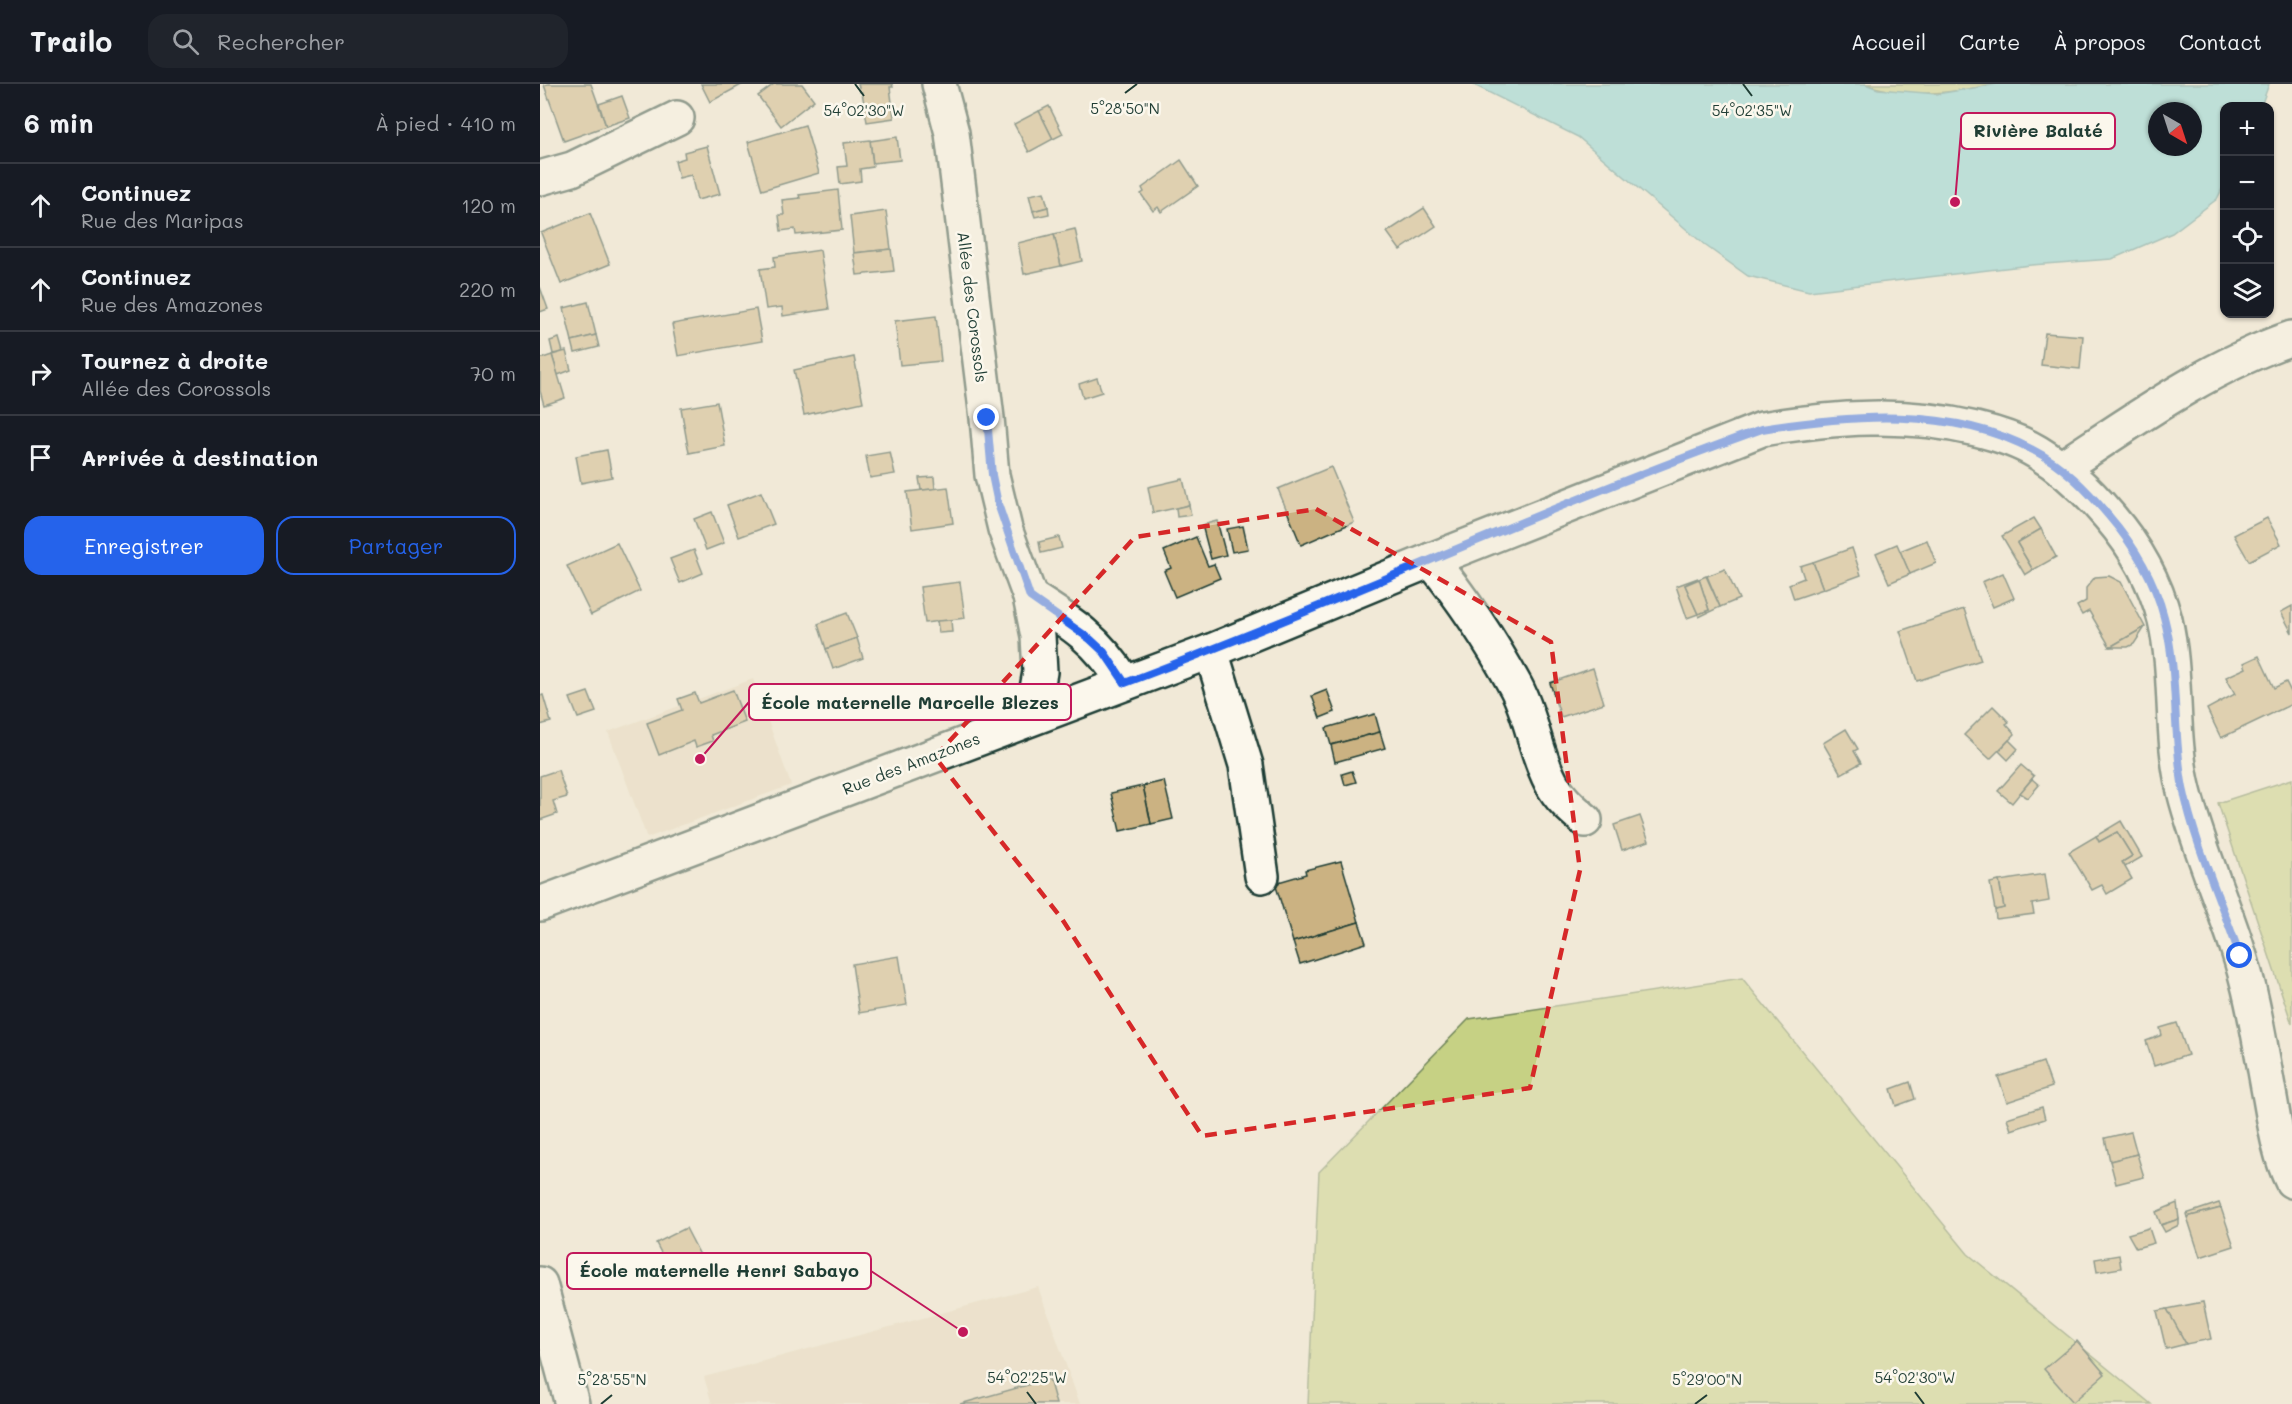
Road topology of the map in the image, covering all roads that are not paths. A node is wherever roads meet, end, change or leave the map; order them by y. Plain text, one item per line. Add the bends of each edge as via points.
1 (939, 84) edge
2 (677, 118) dead end
3 (540, 178) edge
4 (2292, 338) edge
5 (2061, 468) junction
6 (1431, 560) junction
7 (1030, 597) junction
8 (1211, 651) junction
9 (1125, 683) junction
10 (1019, 722) junction
11 (1585, 820) dead end
12 (1262, 876) dead end
13 (540, 904) edge
14 (2292, 1181) edge
15 (540, 1284) edge
16 (572, 1404) edge

1 - 7 street, Allée des Corossols via 952,133 992,475 1005,529
2 - 3 street via 572,169
4 - 5 street via 2199,380
5 - 6 street, Rue des Amazones via 2016,441 1958,425 1891,418 1808,422 1762,429 1720,444
5 - 14 street, Rue des Amazones via 2091,494 2116,524 2156,588 2171,649 2184,789 2240,956 2259,1034 2277,1140
6 - 8 street, Rue des Amazones
6 - 11 street via 1517,688 1551,782 1569,807
7 - 9 street via 1090,639
7 - 10 street, Allée des Corossols via 1040,672 1032,702
8 - 9 street, Rue des Amazones
8 - 12 street via 1246,765
9 - 10 street, Rue des Amazones
10 - 13 street, Rue des Amazones
15 - 16 street

